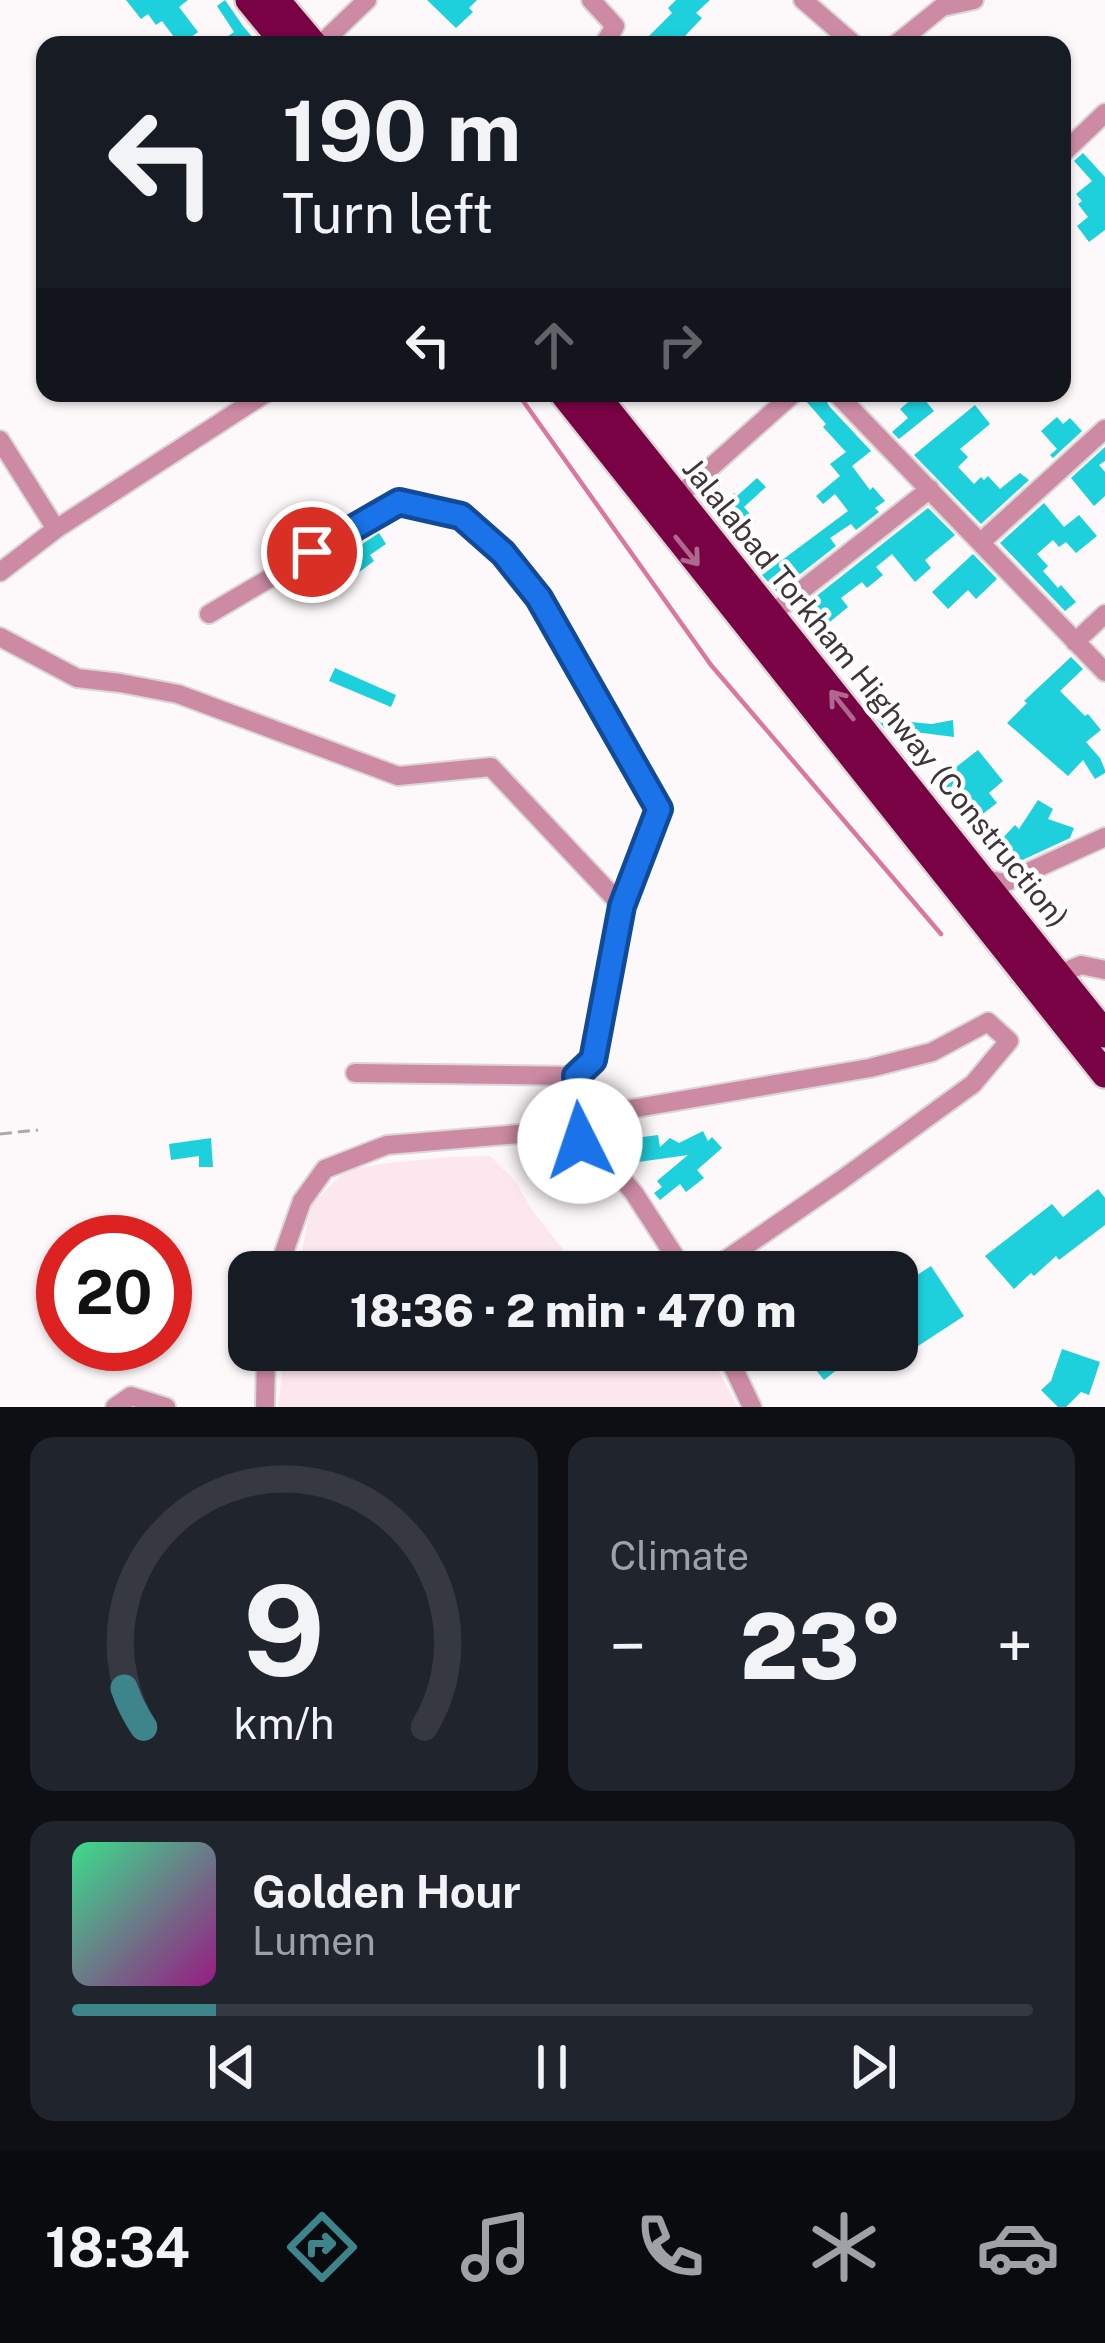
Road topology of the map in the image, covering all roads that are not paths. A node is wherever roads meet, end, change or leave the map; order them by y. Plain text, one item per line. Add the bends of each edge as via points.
1 (250, 0) edge
2 (276, 0) edge
3 (368, 0) edge
4 (591, 0) edge
5 (803, 0) edge
6 (974, 0) edge
7 (279, 36) edge
8 (309, 36) edge
9 (327, 36) edge
10 (609, 36) edge
11 (844, 36) edge
12 (906, 36) edge
13 (1105, 113) edge
14 (1071, 145) edge
15 (252, 402) edge
16 (570, 402) edge
17 (600, 402) edge
18 (784, 402) edge
19 (845, 402) edge
20 (1105, 429) edge
21 (0, 440) edge
22 (930, 489) junction
23 (668, 506) junction
24 (56, 529) junction
25 (981, 542) junction
26 (0, 572) edge
27 (209, 614) dead end
28 (1105, 614) edge
29 (761, 623) junction
30 (0, 637) edge
31 (1075, 642) junction
32 (1105, 672) edge
33 (915, 796) junction
34 (1105, 837) edge
35 (924, 846) junction
36 (974, 888) junction
37 (622, 906) junction
38 (1105, 970) edge
39 (1046, 979) junction
40 (1105, 1034) edge
41 (355, 1073) dead end
42 (1105, 1074) edge
43 (576, 1076) junction
44 (587, 1143) junction
45 (285, 1251) edge
46 (671, 1251) edge
47 (738, 1251) edge
48 (266, 1371) edge
49 (734, 1371) edge
50 (115, 1407) edge
51 (166, 1407) edge
52 (265, 1407) edge
53 (752, 1407) edge

1 - 7 highway
2 - 8 highway
3 - 9 street
4 - 10 street via 615,26
5 - 11 street
6 - 12 street via 942,7
13 - 14 street
15 - 24 street
16 - 23 highway
17 - 23 highway, Jalalabad Torkham Highway (Construction)
18 - 23 street
19 - 22 street
20 - 25 street
21 - 24 street
22 - 25 street
22 - 29 street
23 - 29 highway
24 - 26 street
25 - 31 street
27 - 37 street via 399,502 461,516 539,598 659,809
28 - 31 street
33 -> 29 highway, Jalalabad Torkham Highway (Construction)
29 - 35 highway
30 - 37 street via 77,678 178,694 398,776 491,767
31 - 32 street
33 - 35 highway
33 - 36 highway, Jalalabad Torkham Highway (Construction)
34 - 36 street via 1004,883
35 - 36 highway
36 - 39 highway, Jalalabad Torkham Highway (Construction)
36 - 39 highway via 1013,957
37 - 43 street via 593,1060
38 - 39 street via 1081,965
39 - 40 highway, Jalalabad Torkham Highway (Construction)
39 - 42 highway
41 - 43 street
43 - 44 street
44 - 45 street via 554,1131 387,1144 325,1169 302,1201
44 - 46 street via 634,1193
44 - 47 street via 613,1112 870,1068 932,1052 988,1022 1009,1041 973,1084
48 - 52 street
49 - 53 street
50 - 51 street via 131,1396

